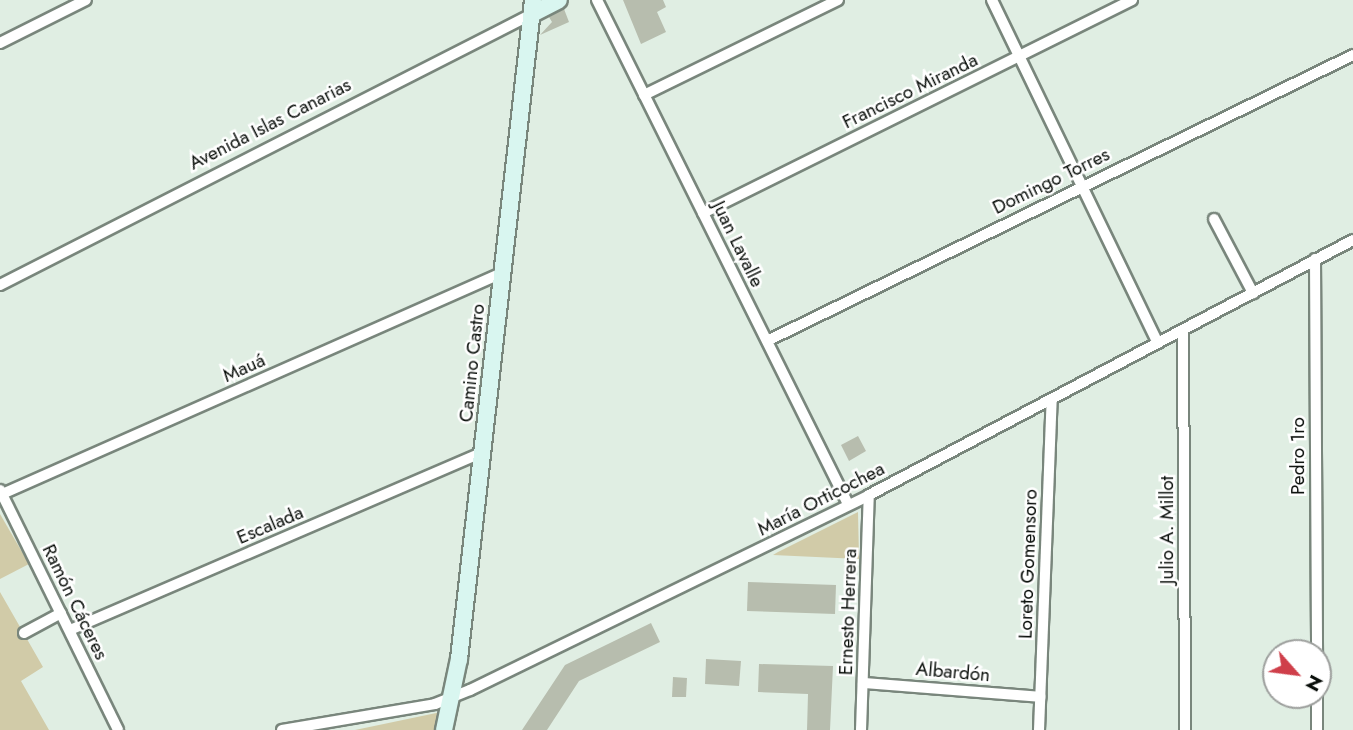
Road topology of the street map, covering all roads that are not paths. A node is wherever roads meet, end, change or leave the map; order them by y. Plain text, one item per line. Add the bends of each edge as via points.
1 (86, 0) edge
2 (559, 0) edge
3 (597, 0) edge
4 (838, 0) edge
5 (992, 0) edge
6 (1132, 0) edge
7 (533, 7) edge
8 (0, 43) edge
9 (1353, 55) edge
10 (1019, 56) junction
11 (644, 95) junction
12 (1082, 185) junction
13 (703, 213) junction
14 (1214, 219) dead end
15 (1353, 240) edge
16 (1315, 260) junction
17 (502, 273) junction
18 (0, 285) edge
19 (1253, 293) junction
20 (1184, 330) junction
21 (766, 341) junction
22 (1158, 343) junction
23 (1052, 398) junction
24 (483, 453) junction
25 (1, 493) edge
26 (869, 495) junction
27 (848, 504) junction
28 (61, 613) junction
29 (69, 630) junction
30 (24, 633) dead end
31 (1317, 639) edge
32 (863, 682) junction
33 (452, 697) junction
34 (1040, 697) junction
35 (1317, 709) edge
36 (118, 730) edge
37 (282, 730) edge
38 (444, 730) edge
39 (861, 730) edge
40 (1039, 730) edge
41 (1185, 730) edge
42 (1317, 730) edge

1 - 8 street
2 - 7 street, Avenida Islas Canarias
3 - 11 street, Juan Lavalle
4 - 11 street
5 - 10 street
6 - 10 street, Francisco Miranda
7 - 17 street, Camino Castro
7 - 18 street, Avenida Islas Canarias
9 - 12 street, Domingo Torres
10 - 12 street
10 - 13 street, Francisco Miranda
11 - 13 street, Juan Lavalle
12 - 21 street, Domingo Torres
12 - 22 street
13 - 21 street, Juan Lavalle
14 - 19 street
15 - 16 street, María Orticochea
16 - 19 street, María Orticochea
16 - 31 street, Pedro 1ro
17 - 24 street, Camino Castro
17 - 25 street, Mauá
19 - 20 street, María Orticochea
20 - 22 street, María Orticochea
20 - 41 street, Julio A. Millot
21 - 27 street, Juan Lavalle
22 - 23 street, María Orticochea
23 - 26 street, María Orticochea
23 - 34 street, Loreto Gomensoro
24 - 29 street, Escalada
24 - 33 street, Camino Castro
25 - 28 street, Ramón Cáceres
26 - 27 street, María Orticochea
26 - 32 street, Ernesto Herrera
27 - 33 street, María Orticochea
28 - 29 street, Ramón Cáceres
28 - 30 street
29 - 36 street, Ramón Cáceres
32 - 34 street, Albardón
32 - 39 street, Ernesto Herrera
33 - 37 street, María Orticochea via 435,704
33 - 38 street, Camino Castro
34 - 40 street, Loreto Gomensoro
35 - 42 street

